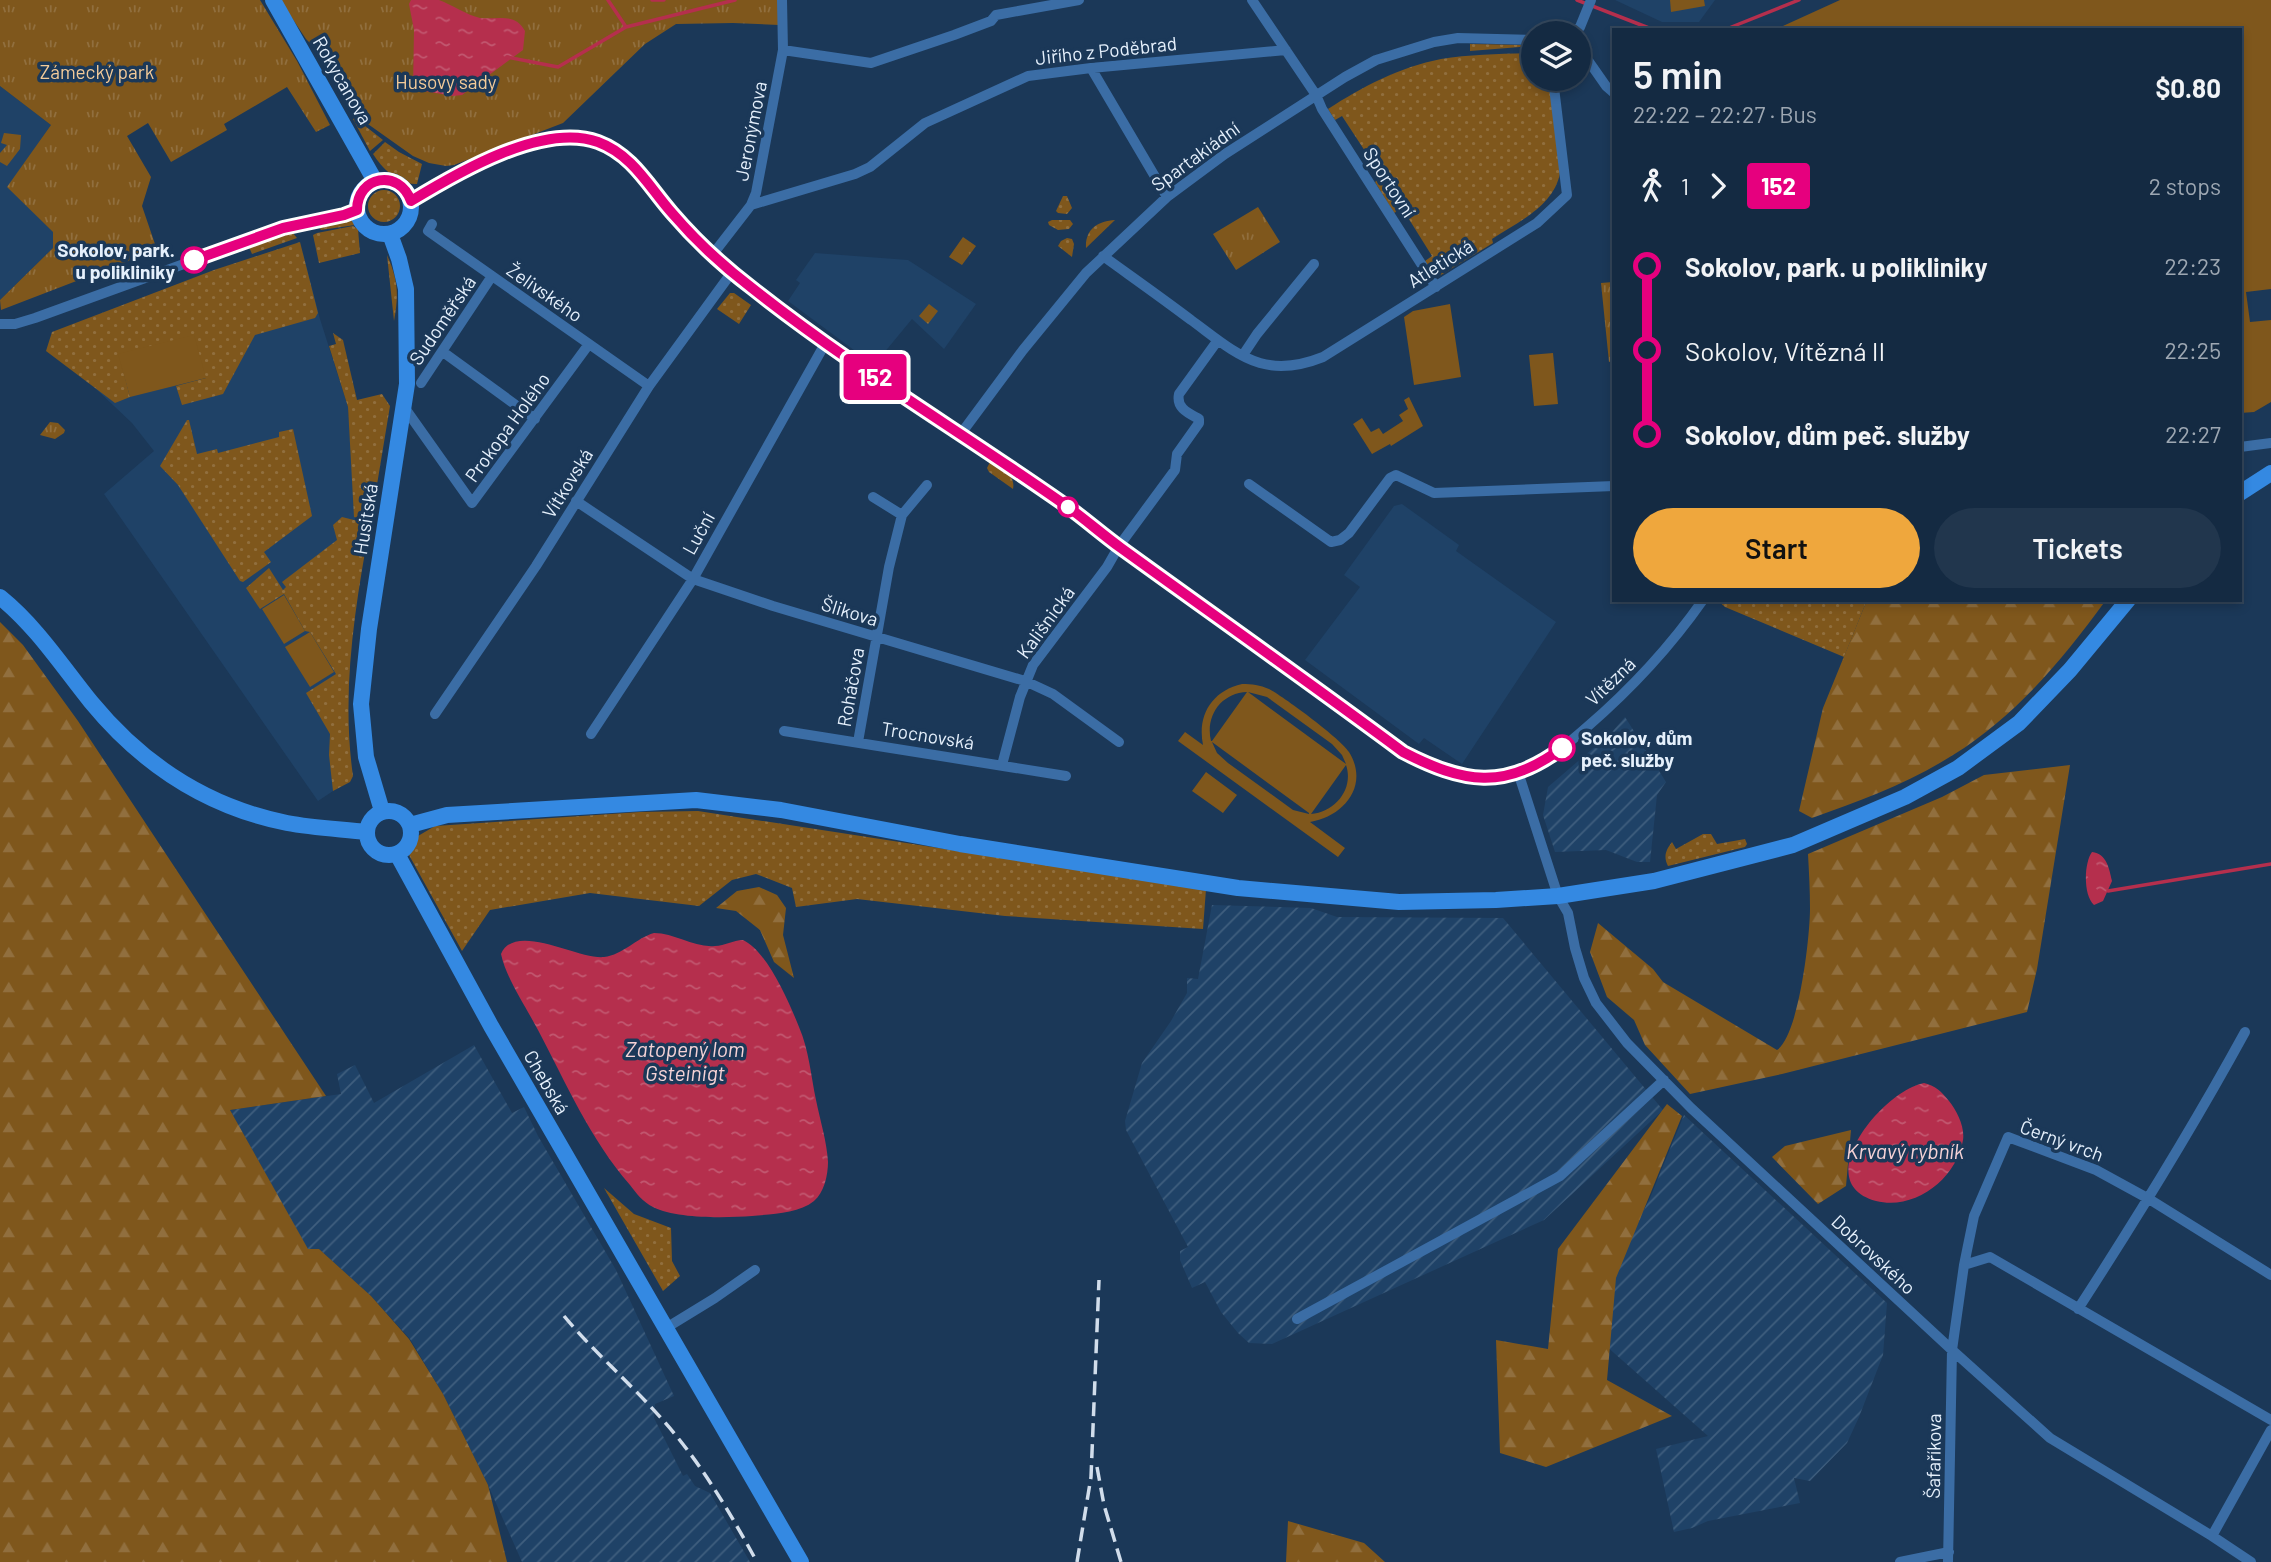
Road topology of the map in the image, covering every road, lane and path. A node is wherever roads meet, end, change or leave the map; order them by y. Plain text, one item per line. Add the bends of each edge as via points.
1 (273, 0) edge
2 (782, 0) edge
3 (1079, 0) edge
4 (1252, 0) edge
5 (1591, 0) edge
6 (1583, 21) edge
7 (1521, 40) edge
8 (783, 50) junction
9 (1286, 50) junction
10 (1591, 65) edge
11 (1091, 68) junction
12 (1554, 91) edge
13 (1612, 91) edge
14 (1316, 95) junction
15 (375, 181) junction
16 (1167, 197) junction
17 (411, 201) junction
18 (751, 205) junction
19 (357, 210) junction
20 (432, 224) dead end
21 (390, 234) junction
22 (713, 254) junction
23 (1103, 256) junction
24 (1314, 264) dead end
25 (732, 272) junction
26 (492, 276) junction
27 (1436, 287) junction
28 (0, 324) edge
29 (1218, 340) junction
30 (826, 342) junction
31 (589, 344) junction
32 (443, 352) junction
33 (1243, 355) junction
34 (421, 383) dead end
35 (649, 386) junction
36 (404, 407) junction
37 (535, 419) junction
38 (960, 435) junction
39 (2271, 443) edge
40 (2242, 447) edge
41 (2271, 474) edge
42 (1249, 484) dead end
43 (927, 485) dead end
44 (1612, 486) edge
45 (2242, 492) edge
46 (873, 497) dead end
47 (576, 501) junction
48 (902, 515) junction
49 (1119, 546) junction
50 (693, 579) junction
51 (0, 597) edge
52 (1702, 602) edge
53 (2126, 602) edge
54 (877, 637) junction
55 (1025, 681) junction
56 (435, 714) dead end
57 (784, 730) dead end
58 (591, 734) dead end
59 (858, 742) junction
60 (1119, 742) dead end
61 (1002, 765) junction
62 (1518, 772) junction
63 (1066, 776) dead end
64 (382, 811) junction
65 (410, 825) junction
66 (367, 832) junction
67 (397, 854) junction
68 (1558, 895) junction
69 (2245, 1032) dead end
70 (1664, 1080) junction
71 (2149, 1199) junction
72 (1964, 1265) junction
73 (755, 1270) dead end
74 (2271, 1275) edge
75 (2078, 1309) junction
76 (1297, 1319) dead end
77 (666, 1328) junction
78 (1952, 1350) junction
79 (2271, 1420) edge
80 (2271, 1430) edge
81 (2213, 1536) junction
82 (1948, 1557) edge
83 (801, 1562) edge
84 (1900, 1562) edge
85 (2251, 1562) edge

1 - 15 main road, Rokycanova
2 - 8 street, Jeronýmova
3 - 8 street via 996,15 991,21 871,63
4 - 9 street, Sportovní
5 - 6 street
7 - 14 street, Spartakiádní via 1433,41 1376,60
8 - 18 street, Jeronýmova
9 - 11 street, Jiřího z Poděbrad
9 - 14 street, Sportovní
10 - 13 street
11 - 16 street
11 - 18 street, Jiřího z Poděbrad via 1021,78 925,123 870,167
12 - 27 street, Atletická via 1567,195 1537,223
14 - 16 street, Spartakiádní
14 - 27 street, Sportovní
15 - 17 main road via 399,184
15 - 19 main road via 361,193
16 - 23 street, Spartakiádní
17 - 21 main road via 407,222
17 - 22 street, Vítězná via 467,170 521,148 556,139 590,140 626,158
18 - 22 street, Jeronýmova
19 - 21 main road via 370,230
19 - 28 street via 283,228 35,318
20 - 26 street, Želivského via 428,231
21 - 36 main road, Husitská via 406,289
22 - 25 street, Vítězná
23 - 29 street, Atletická
23 - 38 street, Spartakiádní via 1023,350
24 - 33 street
25 - 30 street, Vítězná
25 - 35 street, Vítkovská
26 - 31 street, Želivského
26 - 32 street, Sudoměřská
27 - 33 street, Atletická via 1313,361 1276,366
29 - 33 street, Atletická
29 - 49 street via 1179,394 1182,409 1199,423 1177,454 1175,470
30 - 38 street, Vítězná
30 - 50 street, Luční
31 - 35 street, Želivského
31 - 37 street, Prokopa Holého
32 - 34 street, Sudoměřská
32 - 37 street
35 - 47 street, Vítkovská
36 - 37 street, Prokopa Holého via 472,503
36 - 64 main road, Husitská via 361,704 366,757
38 - 49 street, Vítězná
39 - 40 street
41 - 45 main road
42 - 44 street via 1331,542 1349,533 1396,475 1433,494
43 - 48 street, Roháčova
46 - 48 street
47 - 50 street, Šlikova
47 - 56 street, Vítkovská
48 - 54 street, Roháčova
49 - 55 street, Kališnická
49 - 62 street, Vítězná via 1403,752 1464,777
50 - 54 street, Šlikova
50 - 58 street, Luční
51 - 66 main road via 43,640 108,722 140,754 178,781 223,804 268,818
52 - 62 street, Vítězná via 1676,638 1597,719 1552,755
53 - 68 main road via 2019,723 1958,768 1905,797 1793,845 1654,881
54 - 55 street, Šlikova
54 - 59 street, Roháčova
55 - 60 street, Šlikova via 1053,694
55 - 61 street, Kališnická
57 - 59 street, Trocnovská
59 - 61 street, Trocnovská
61 - 63 street, Trocnovská
62 - 68 street, Dobrovského
64 - 65 main road via 399,812
64 - 66 main road via 369,822
65 - 67 main road via 410,842
65 - 68 main road via 447,815 696,800 781,810 1238,888 1399,902
66 - 67 main road via 374,849 384,855
67 - 77 main road, Chebská
68 - 70 street, Dobrovského via 1596,1003
69 - 71 street
70 - 76 street via 1560,1176
70 - 78 street, Dobrovského
71 - 72 street, Černý vrch via 2096,1170 2008,1137 1974,1216
71 - 74 street, Černý vrch
71 - 75 street
72 - 75 street via 1990,1256
72 - 78 street, Černý vrch
73 - 77 street
75 - 79 street
77 - 83 main road, Chebská
78 - 81 street, Dobrovského via 2050,1438
78 - 82 street, Šafaříkova
80 - 81 street
81 - 85 street, Dobrovského
82 - 84 street

